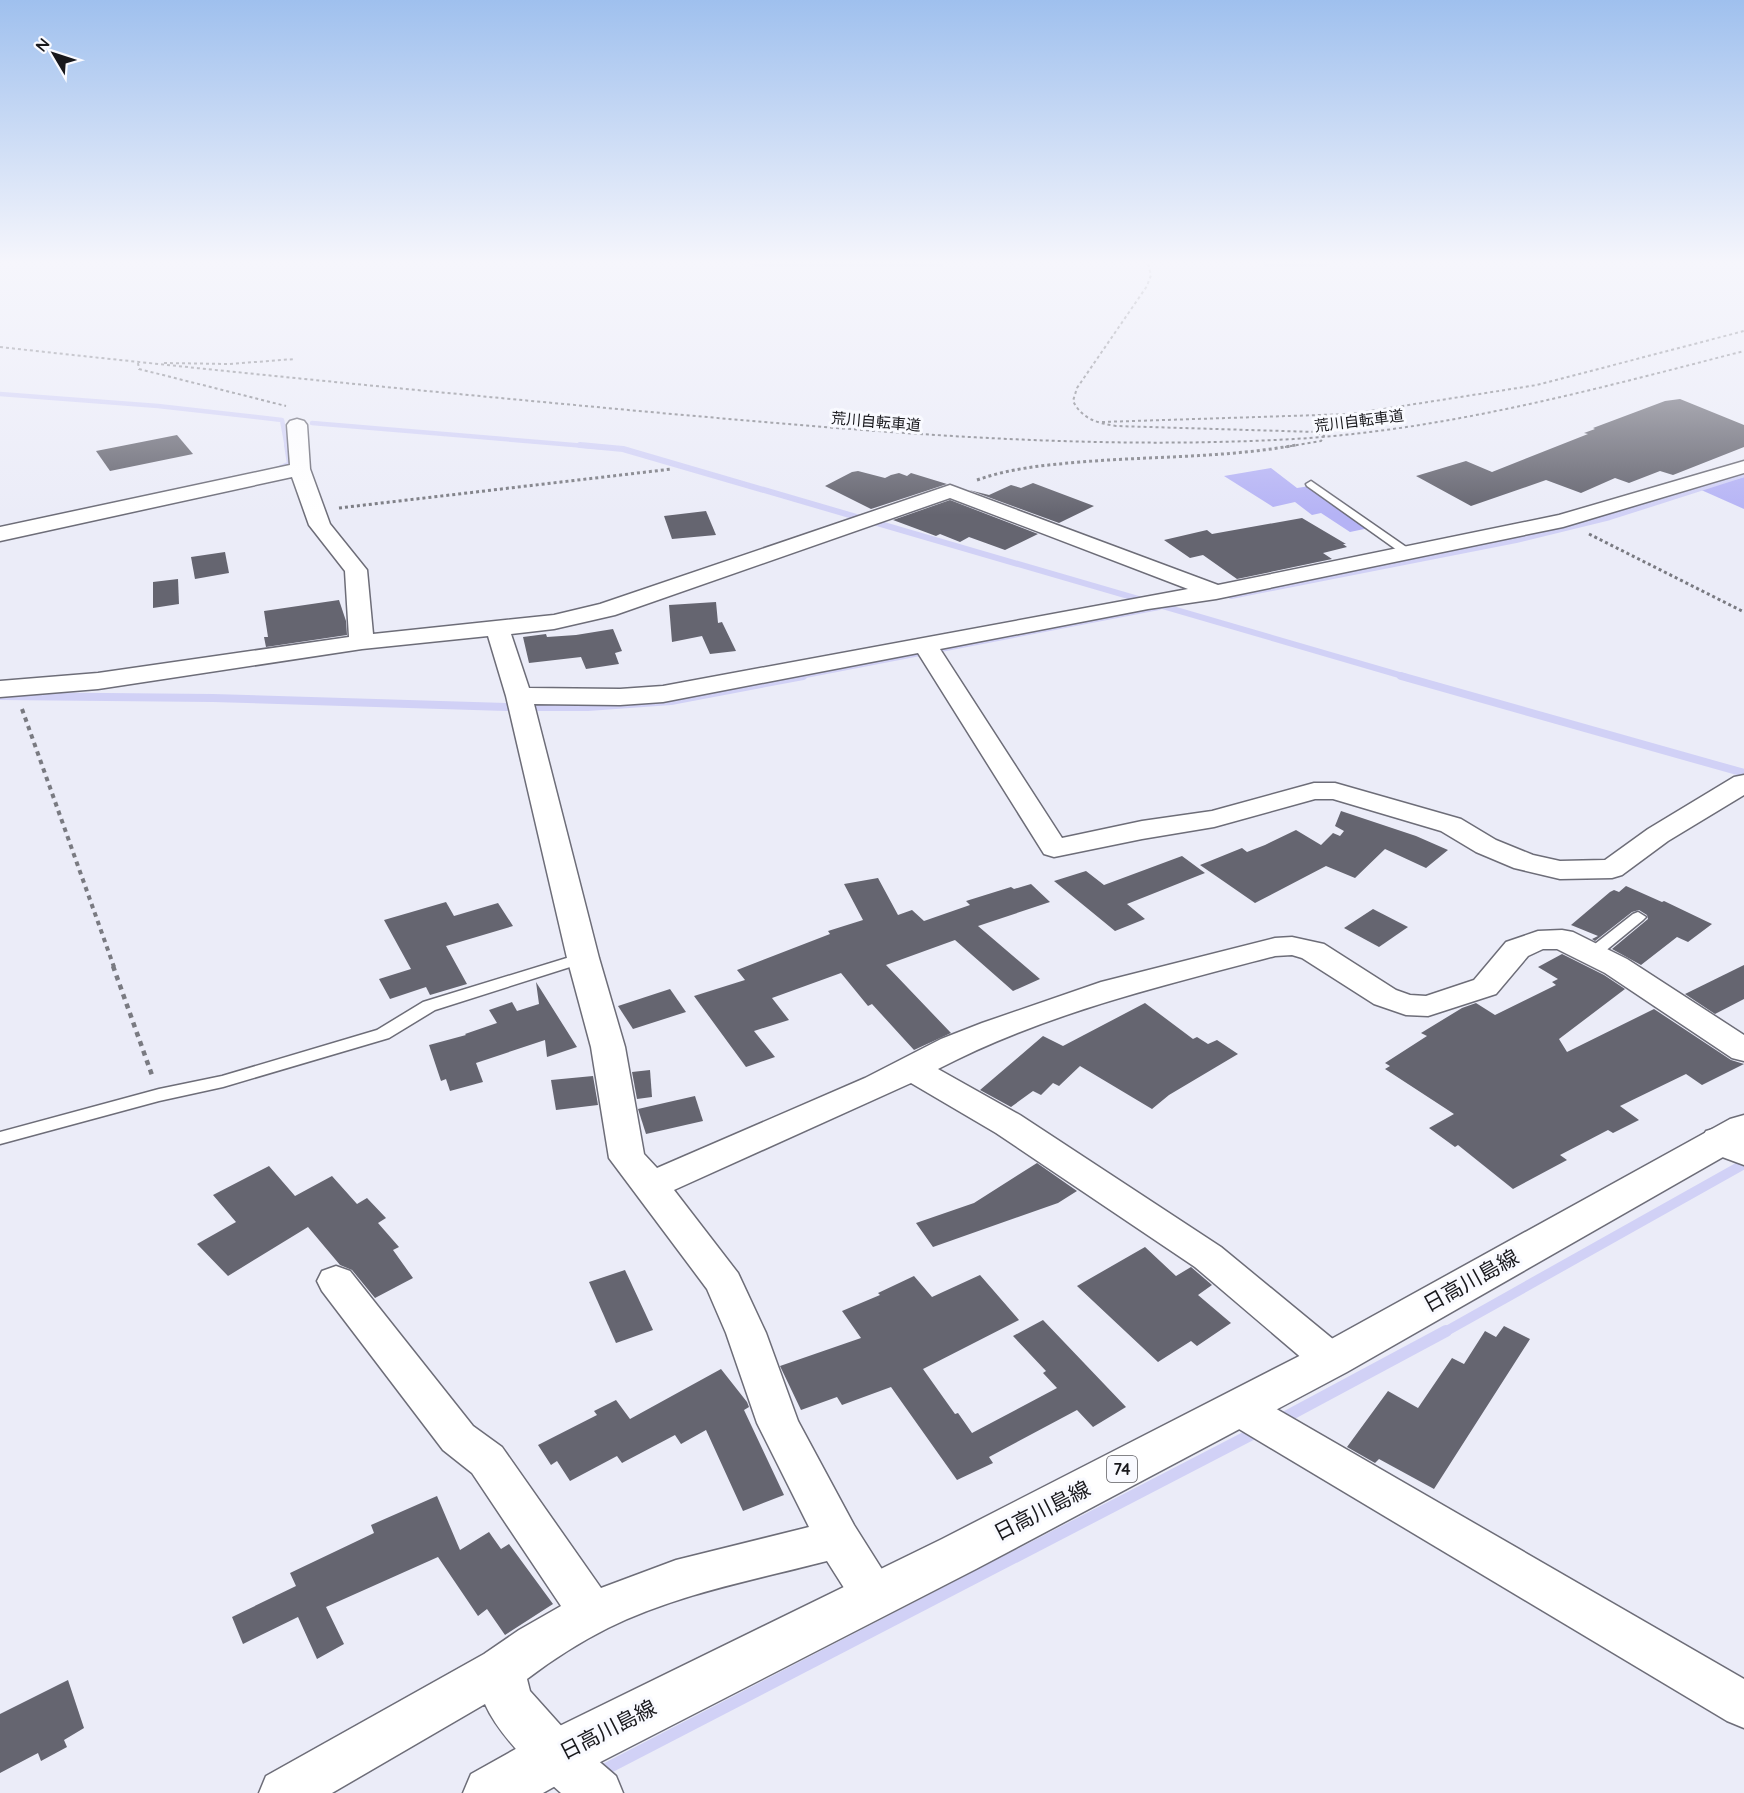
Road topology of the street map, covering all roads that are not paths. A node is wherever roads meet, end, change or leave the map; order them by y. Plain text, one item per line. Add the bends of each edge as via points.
1 (297, 417) road end
2 (1744, 467) edge
3 (300, 469) junction
4 (1311, 484) dead end
5 (0, 534) edge
6 (1408, 553) junction
7 (1216, 592) junction
8 (496, 628) junction
9 (362, 642) junction
10 (925, 645) junction
11 (7, 689) edge
12 (519, 696) junction
13 (1744, 783) edge
14 (1638, 917) dead end
15 (1592, 954) junction
16 (583, 958) junction
17 (1744, 1050) edge
18 (914, 1068) junction
19 (0, 1138) edge
20 (1736, 1140) edge
21 (651, 1185) junction
22 (336, 1281) dead end
23 (1331, 1360) junction
24 (1239, 1408) junction
25 (838, 1539) junction
26 (874, 1596) junction
27 (592, 1613) junction
28 (501, 1670) junction
29 (1744, 1705) edge
30 (556, 1755) junction
31 (284, 1793) edge
32 (490, 1793) edge
33 (598, 1793) edge

1 - 3 street
2 - 6 street via 1563,521
3 - 5 street
3 - 9 street via 320,525 356,570
4 - 6 lane
6 - 7 street
7 - 8 street via 951,491 607,610 554,622
7 - 10 street
8 - 9 street
8 - 12 street
9 - 11 street via 99,681
10 - 12 street via 663,694
10 - 13 street via 1054,848 1214,819 1314,791 1335,791 1451,825 1524,862 1560,870 1612,869
12 - 16 street
14 - 15 lane
15 - 17 street
15 - 18 street via 1562,939 1538,940 1517,949 1485,987 1428,1006 1406,1005 1384,997 1313,951 1275,947 1067,1004 953,1047
16 - 19 lane via 429,1006 383,1034 223,1081
16 - 21 street via 608,1047 627,1158
18 - 21 street
18 - 23 street via 1008,1124 1199,1251
20 - 23 main road, 日高川島線 / 74
21 - 25 street via 724,1283 778,1423
22 - 27 street via 458,1437 487,1461
23 - 24 main road, 日高川島線 / 74
24 - 26 main road, 日高川島線 / 74
24 - 29 street
25 - 26 street
25 - 27 street via 676,1580
26 - 30 main road, 日高川島線 / 74
27 - 28 street
28 - 30 street via 508,1702
28 - 31 street
30 - 32 main road, 日高川島線 / 74
30 - 33 street

